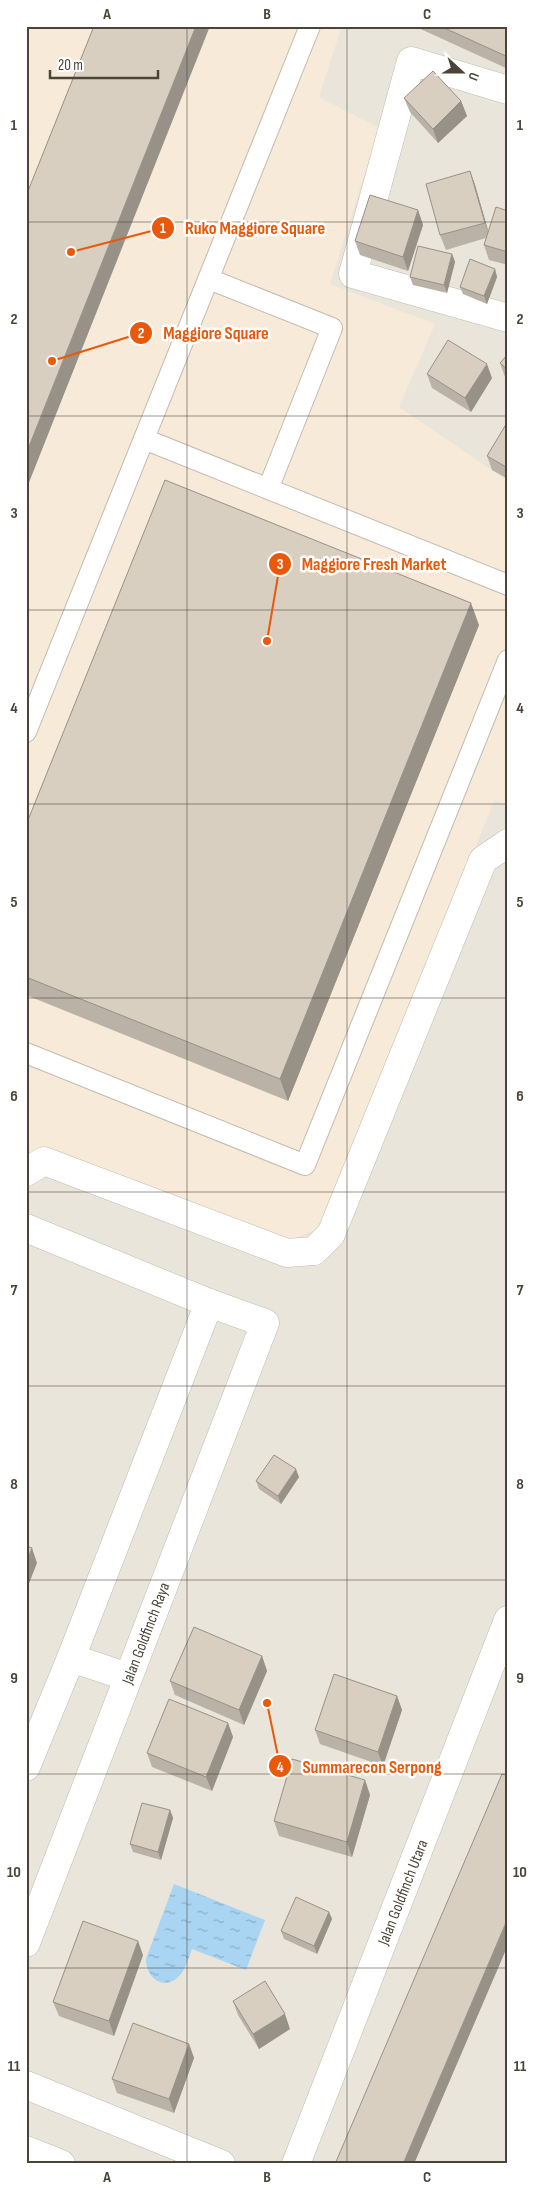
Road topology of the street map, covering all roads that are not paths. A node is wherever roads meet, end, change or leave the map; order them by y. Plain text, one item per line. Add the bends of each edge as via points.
1 (310, 26) edge
2 (508, 90) edge
3 (209, 279) junction
4 (508, 318) edge
5 (144, 439) junction
6 (268, 489) junction
7 (508, 585) edge
8 (508, 660) edge
9 (26, 732) edge
10 (508, 843) edge
11 (26, 1054) edge
12 (26, 1172) edge
13 (26, 1228) edge
14 (209, 1303) junction
15 (508, 1620) edge
16 (71, 1658) junction
17 (128, 1677) junction
18 (26, 1767) edge
19 (26, 1943) edge
20 (26, 2085) edge
21 (26, 2150) edge
22 (61, 2164) edge
23 (221, 2164) edge
24 (296, 2164) edge

1 - 3 lane
2 - 4 street via 411,61 353,274
3 - 5 lane
3 - 6 lane via 332,328
5 - 6 lane
5 - 9 lane
6 - 7 lane
8 - 11 lane via 305,1165
10 - 12 street via 482,860 331,1234 314,1251 287,1253 44,1161
13 - 14 street
14 - 16 street
14 - 17 street, Jalan Goldfinch Raya via 265,1323
15 - 24 street, Jalan Goldfinch Utara
16 - 17 street
16 - 18 street
17 - 19 street, Jalan Goldfinch Raya
20 - 23 street
21 - 22 street

